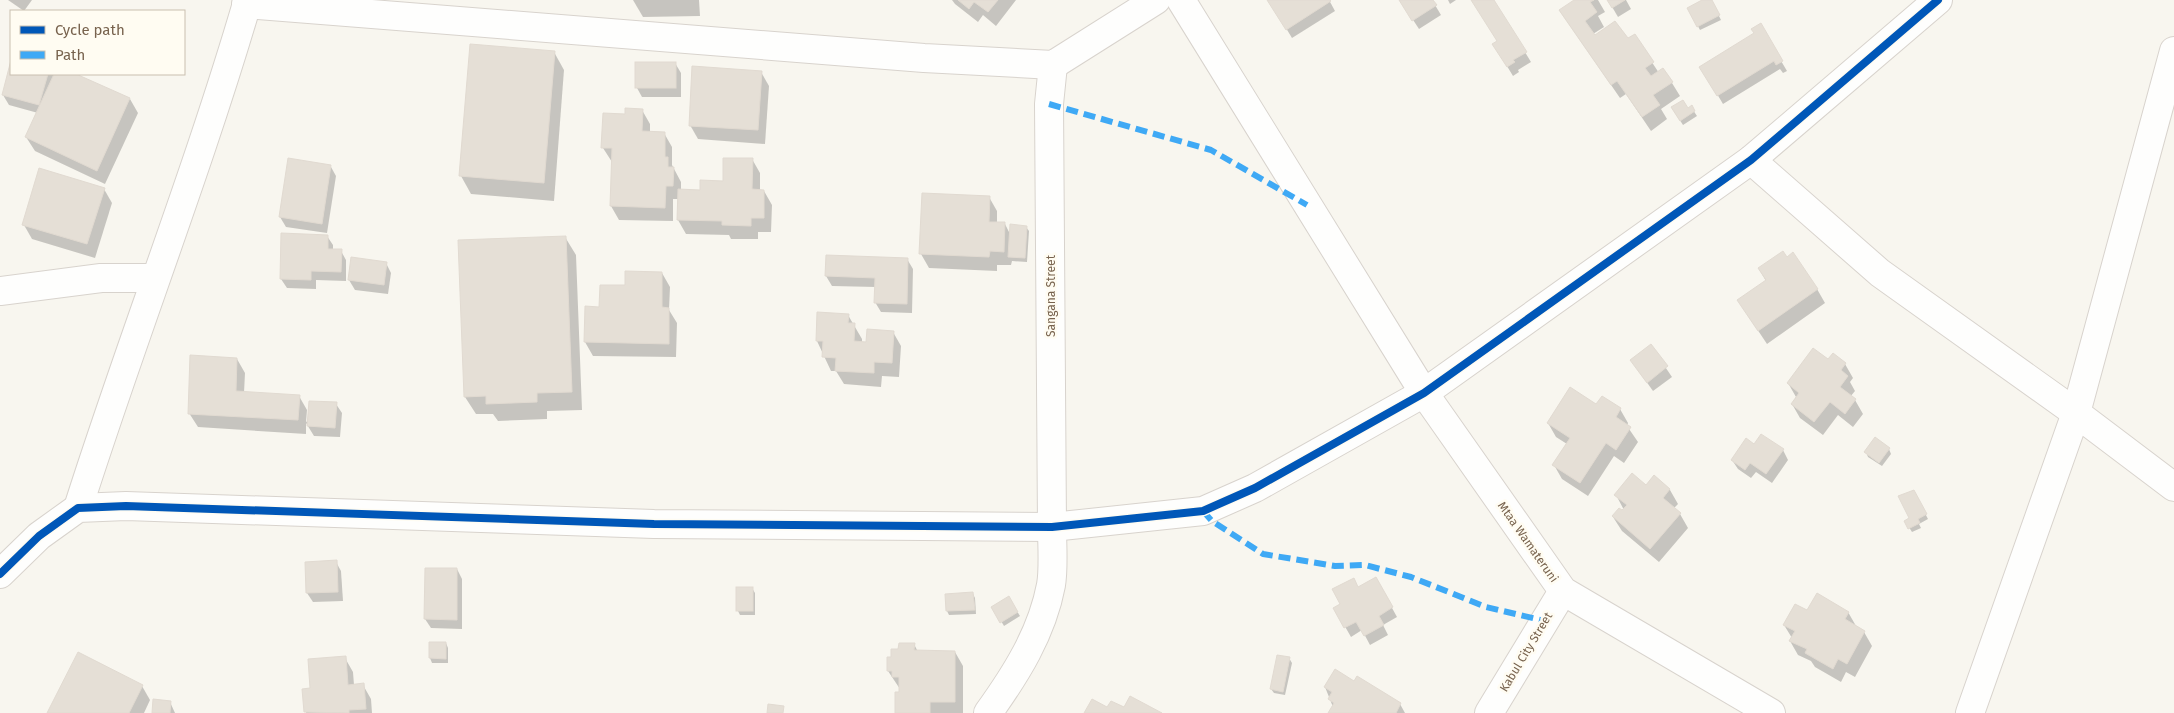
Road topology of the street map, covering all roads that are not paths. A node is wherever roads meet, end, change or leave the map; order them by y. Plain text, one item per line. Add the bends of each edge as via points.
1 (1156, 0) edge
2 (1181, 0) edge
3 (1938, 0) edge
4 (247, 2) edge
5 (2174, 51) edge
6 (1053, 65) junction
7 (1751, 160) junction
8 (155, 278) junction
9 (0, 292) edge
10 (1424, 393) junction
11 (2076, 413) junction
12 (2174, 487) edge
13 (78, 508) junction
14 (1052, 527) junction
15 (0, 574) edge
16 (1563, 591) junction
17 (1768, 712) edge
18 (988, 713) edge
19 (1488, 713) edge
20 (1970, 713) edge

1 - 6 street
2 - 10 street, Mtaa Wamateruni
3 - 7 street
4 - 6 street via 914,57
4 - 8 street
5 - 11 street
6 - 14 street, Sangana Street via 1049,104
7 - 10 street
7 - 11 street via 1880,273
8 - 9 street via 101,278
8 - 13 street
10 - 14 street via 1256,488 1203,512
10 - 16 street, Mtaa Wamateruni
11 - 12 street
11 - 20 street
13 - 14 street via 126,506 654,524
13 - 15 street via 39,536
14 - 18 street, Sangana Street via 1051,584 1039,628 1012,679
16 - 17 street, Mtaa Wamateruni
16 - 19 street, Kabul City Street

